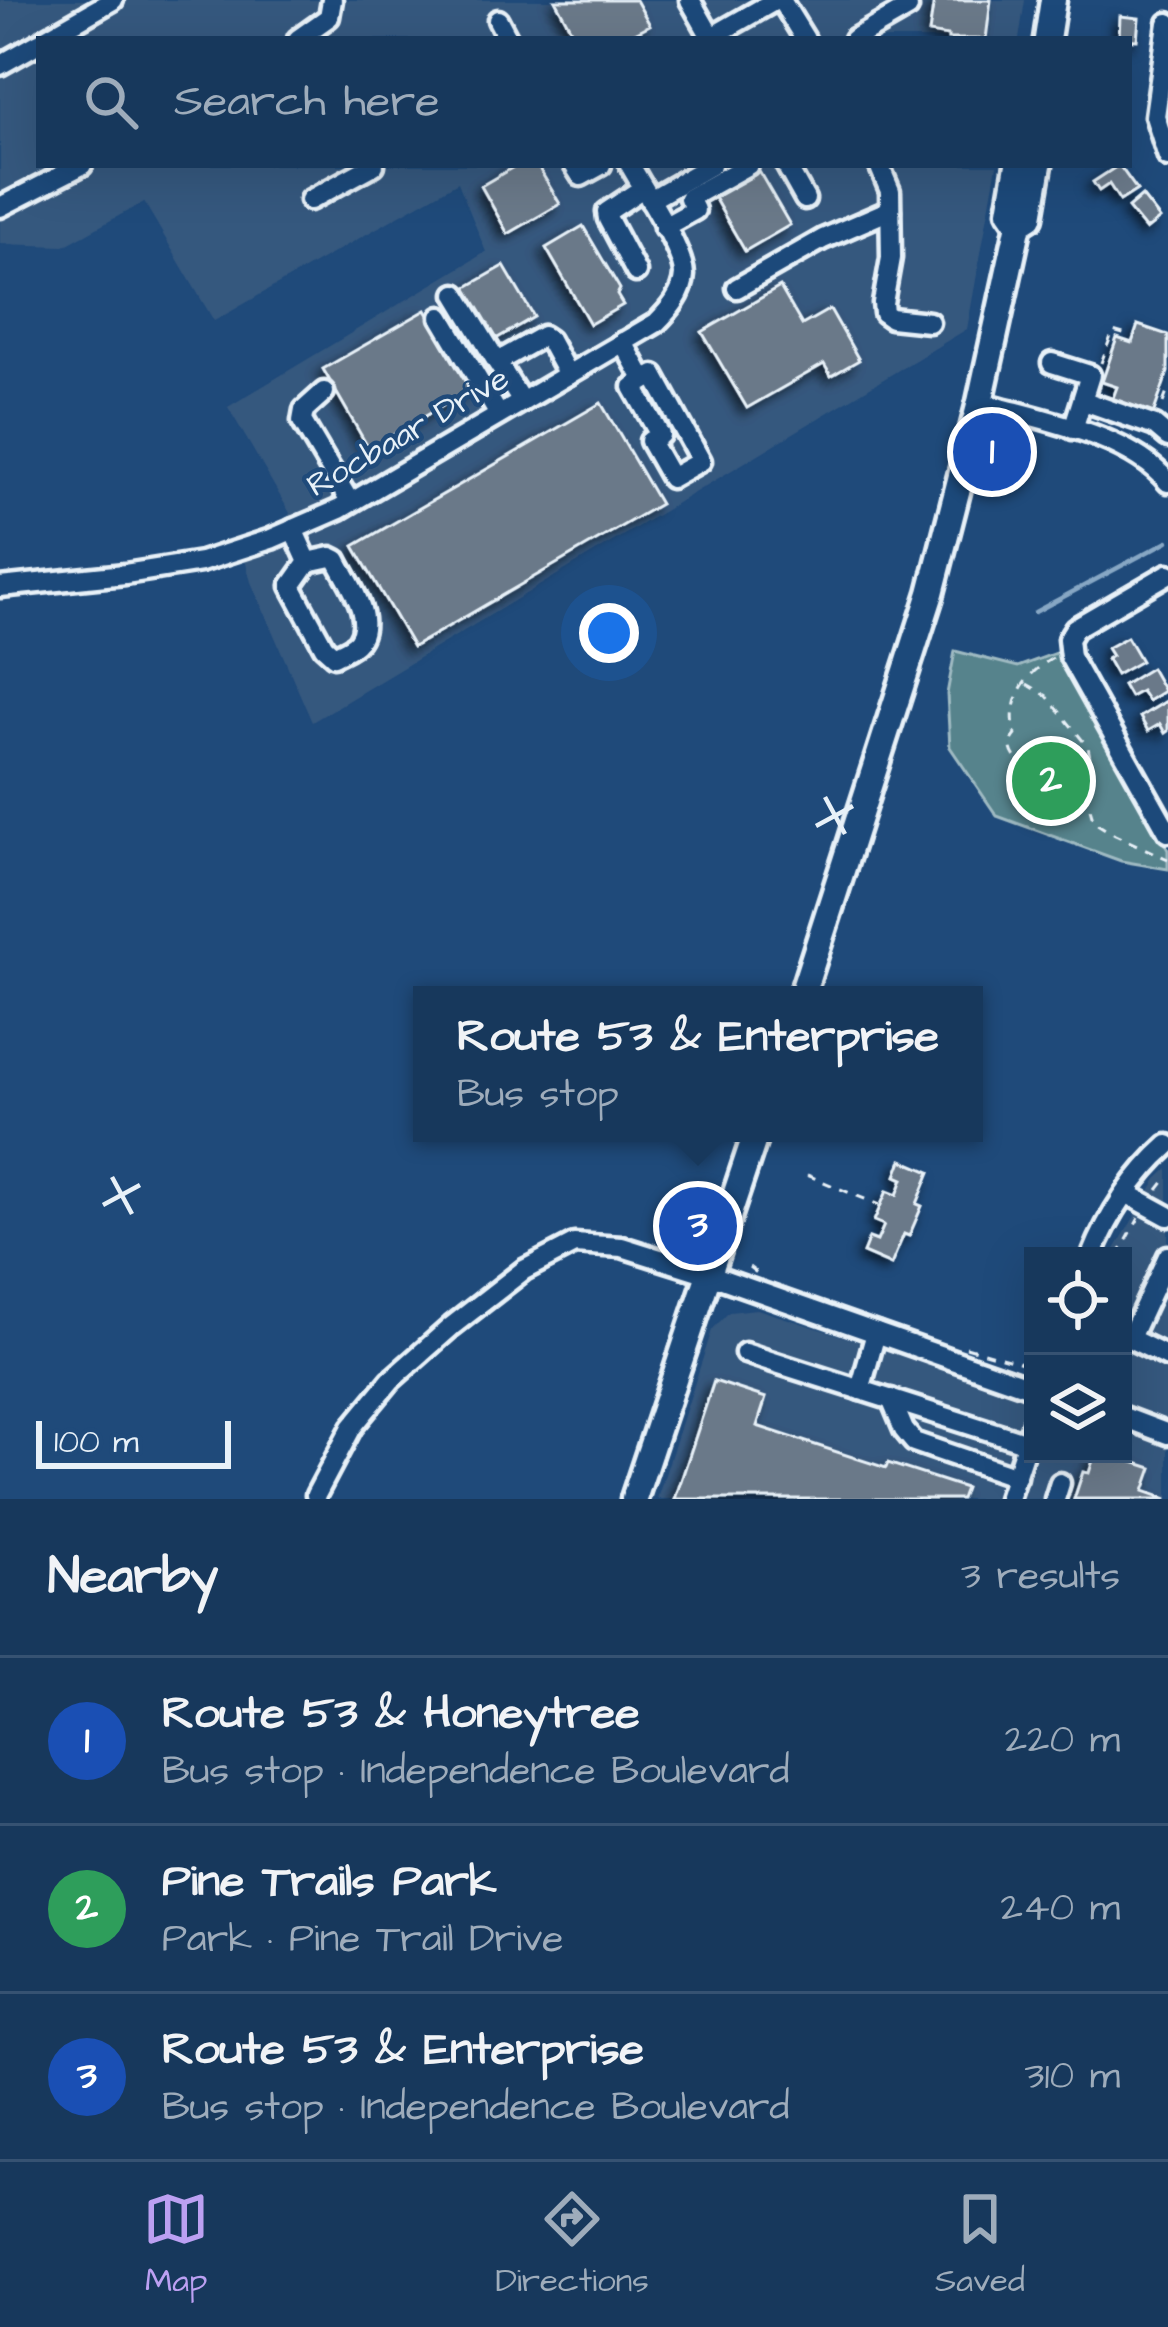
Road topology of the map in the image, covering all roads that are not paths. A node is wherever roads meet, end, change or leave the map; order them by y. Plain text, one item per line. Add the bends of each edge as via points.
1 (113, 0) edge
2 (332, 0) edge
3 (690, 0) edge
4 (778, 0) edge
5 (904, 0) edge
6 (1053, 0) edge
7 (498, 20) dead end
8 (1168, 23) edge
9 (51, 36) edge
10 (302, 36) edge
11 (506, 36) edge
12 (709, 36) edge
13 (714, 36) edge
14 (803, 36) edge
15 (859, 36) edge
16 (1047, 36) edge
17 (36, 44) edge
18 (0, 65) edge
19 (1168, 157) edge
20 (76, 168) edge
21 (369, 168) edge
22 (632, 168) edge
23 (703, 168) edge
24 (743, 168) edge
25 (788, 168) edge
26 (880, 168) edge
27 (1017, 168) edge
28 (1038, 168) edge
29 (646, 194) junction
30 (805, 199) dead end
31 (310, 200) dead end
32 (0, 207) edge
33 (890, 210) junction
34 (1019, 224) junction
35 (664, 227) junction
36 (636, 272) dead end
37 (737, 288) dead end
38 (456, 294) dead end
39 (441, 317) dead end
40 (929, 322) dead end
41 (623, 342) junction
42 (497, 362) junction
43 (1052, 363) dead end
44 (568, 375) junction
45 (644, 381) junction
46 (324, 392) dead end
47 (1084, 401) junction
48 (522, 402) junction
49 (980, 402) junction
50 (499, 416) junction
51 (1073, 429) junction
52 (1168, 437) edge
53 (1168, 454) edge
54 (1164, 478) edge
55 (350, 502) junction
56 (293, 529) junction
57 (308, 562) junction
58 (1168, 574) edge
59 (0, 587) edge
60 (1168, 832) edge
61 (805, 986) edge
62 (753, 1142) edge
63 (1168, 1145) edge
64 (1126, 1193) junction
65 (1168, 1216) edge
66 (1097, 1247) edge
67 (1168, 1256) edge
68 (708, 1274) junction
69 (1132, 1325) edge
70 (876, 1333) junction
71 (1132, 1339) edge
72 (745, 1353) dead end
73 (1168, 1357) edge
74 (1024, 1385) edge
75 (860, 1390) junction
76 (891, 1400) junction
77 (1132, 1420) edge
78 (1024, 1432) edge
79 (1168, 1434) edge
80 (1024, 1452) edge
81 (1016, 1477) junction
82 (316, 1495) dead end
83 (634, 1499) edge
84 (1008, 1499) edge

1 - 9 street
2 - 10 street via 329,17
3 - 12 street
4 - 13 street
4 - 14 street
5 - 15 street via 908,8
6 - 16 main road
7 - 11 street
8 - 19 street via 1155,116
17 - 18 street
20 - 32 street
21 - 31 street
22 - 29 street, Rocbaar Drive
23 - 29 street
24 - 35 street via 689,198 695,210
25 - 30 street
26 - 33 street
27 - 34 main road via 1010,211
28 - 34 main road via 1030,217
29 - 35 street, Rocbaar Drive
29 - 36 street via 608,212
33 - 37 street
33 - 40 street via 884,313
34 - 49 main road
35 - 41 street, Rocbaar Drive via 684,276 674,304
38 - 42 street
39 - 50 street
41 - 44 street, Rocbaar Drive
41 - 45 street
42 - 44 street via 544,336
42 - 48 street
43 - 47 street via 1090,375
44 - 48 street, Rocbaar Drive
45 - 45 street via 655,375 701,461 670,478 650,441 660,434 633,387
46 - 55 street via 302,421
47 - 51 street
47 - 52 street
48 - 50 street, Rocbaar Drive
49 - 51 street
49 - 61 main road via 920,630
50 - 55 street, Rocbaar Drive
51 - 54 street via 1131,452
53 - 54 street
55 - 56 street, Rocbaar Drive
56 - 57 street
56 - 59 street, Rocbaar Drive via 201,562
57 - 57 street via 291,586 334,656 357,644 363,611 337,560
58 - 60 street via 1076,628 1064,647
62 - 68 main road
63 - 64 street
64 - 65 street
64 - 66 street
67 - 69 street
68 - 70 street
68 - 82 street via 622,1247 574,1244 524,1270 391,1380 352,1427
68 - 83 main road
70 - 74 street
70 - 75 street
71 - 73 street
72 - 75 street
75 - 76 street
76 - 78 street
76 - 81 street via 914,1442
77 - 79 street
80 - 81 street
81 - 84 street

